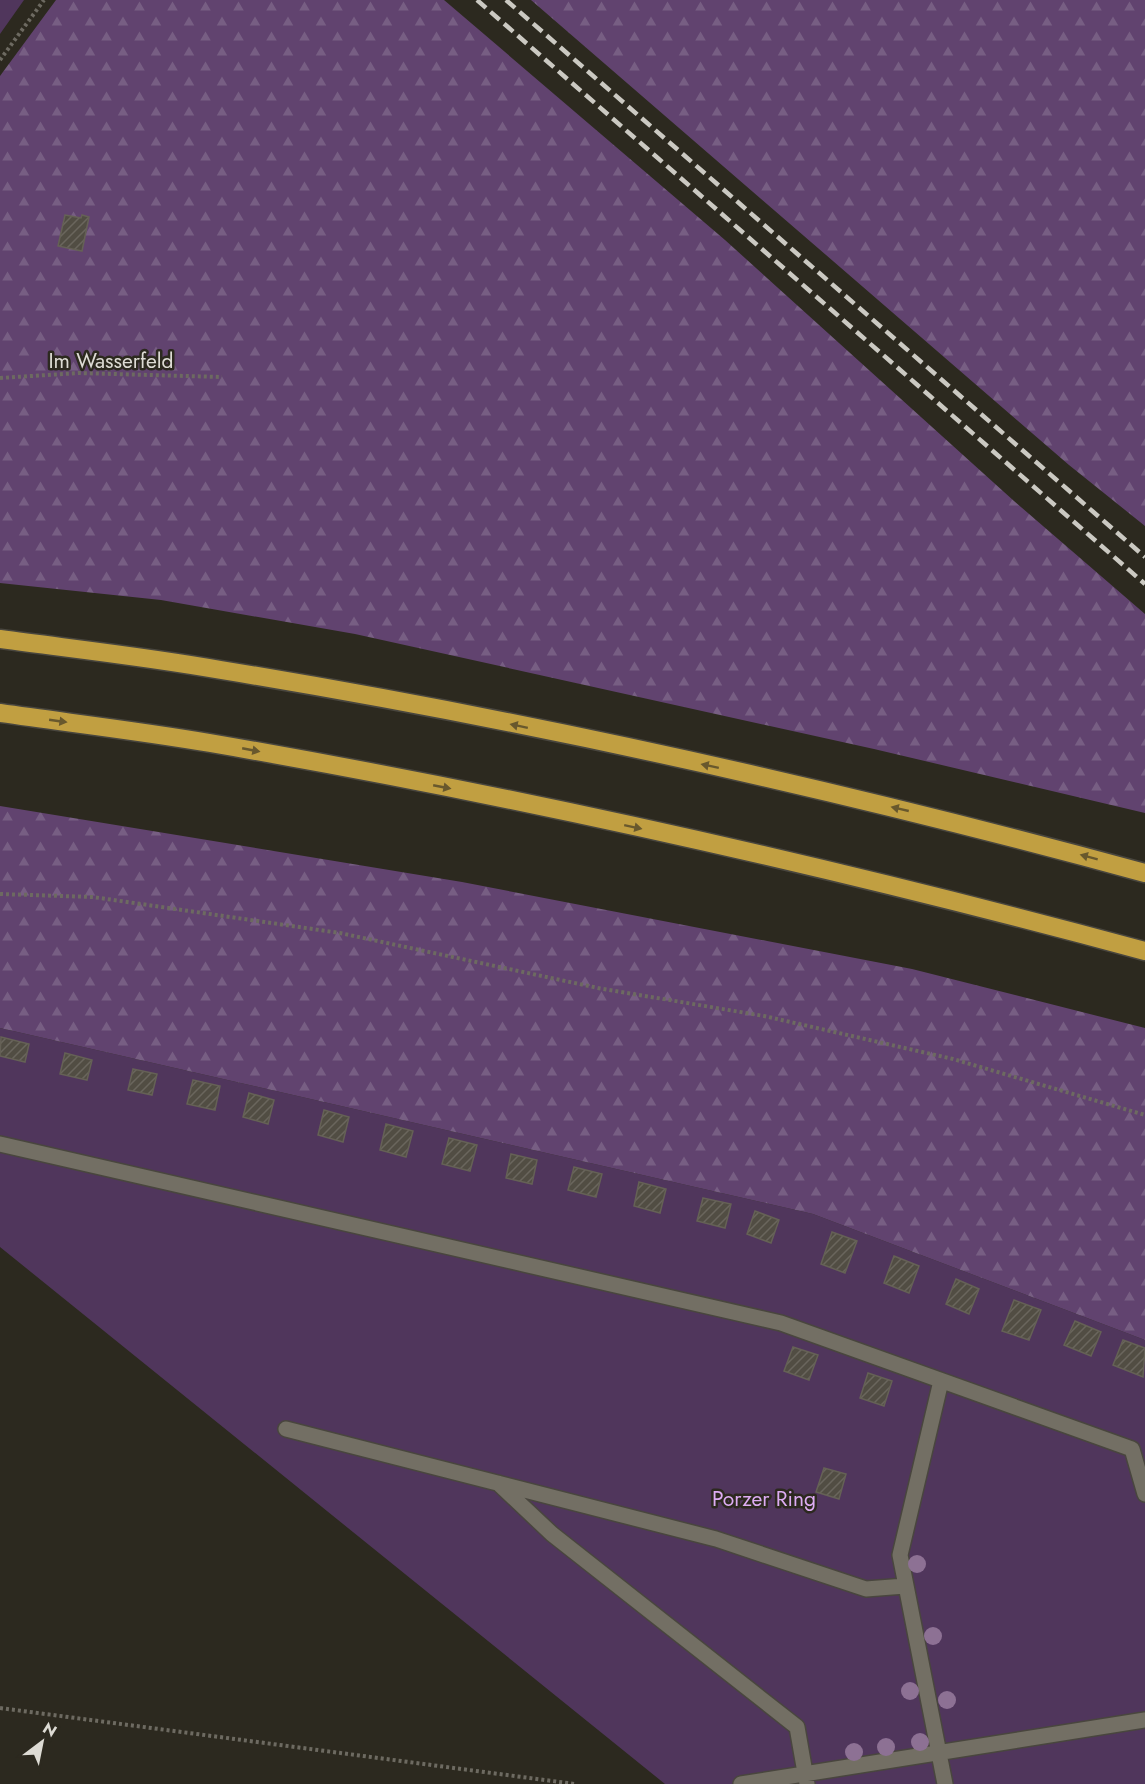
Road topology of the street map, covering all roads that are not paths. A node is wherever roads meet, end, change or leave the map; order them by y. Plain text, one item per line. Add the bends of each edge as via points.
1 (0, 639) edge
2 (0, 713) edge
3 (1145, 873) edge
4 (1145, 951) edge
5 (0, 1144) edge
6 (941, 1381) junction
7 (286, 1429) dead end
8 (495, 1481) junction
9 (1145, 1494) edge
10 (905, 1586) junction
11 (1145, 1720) edge
12 (939, 1754) junction
13 (806, 1779) edge
14 (741, 1784) edge
15 (945, 1784) edge

3 -> 1 highway via 965,824 736,771 450,712 220,669
2 -> 4 highway via 208,742 461,790 957,900
5 - 6 lane via 781,1323
6 - 9 lane via 1132,1449
6 - 10 lane via 900,1555
7 - 8 lane
8 - 10 lane via 716,1539 867,1589
8 - 13 lane via 552,1534 797,1727
10 - 12 lane
11 - 12 lane
12 - 13 lane
12 - 15 lane
13 - 14 lane

